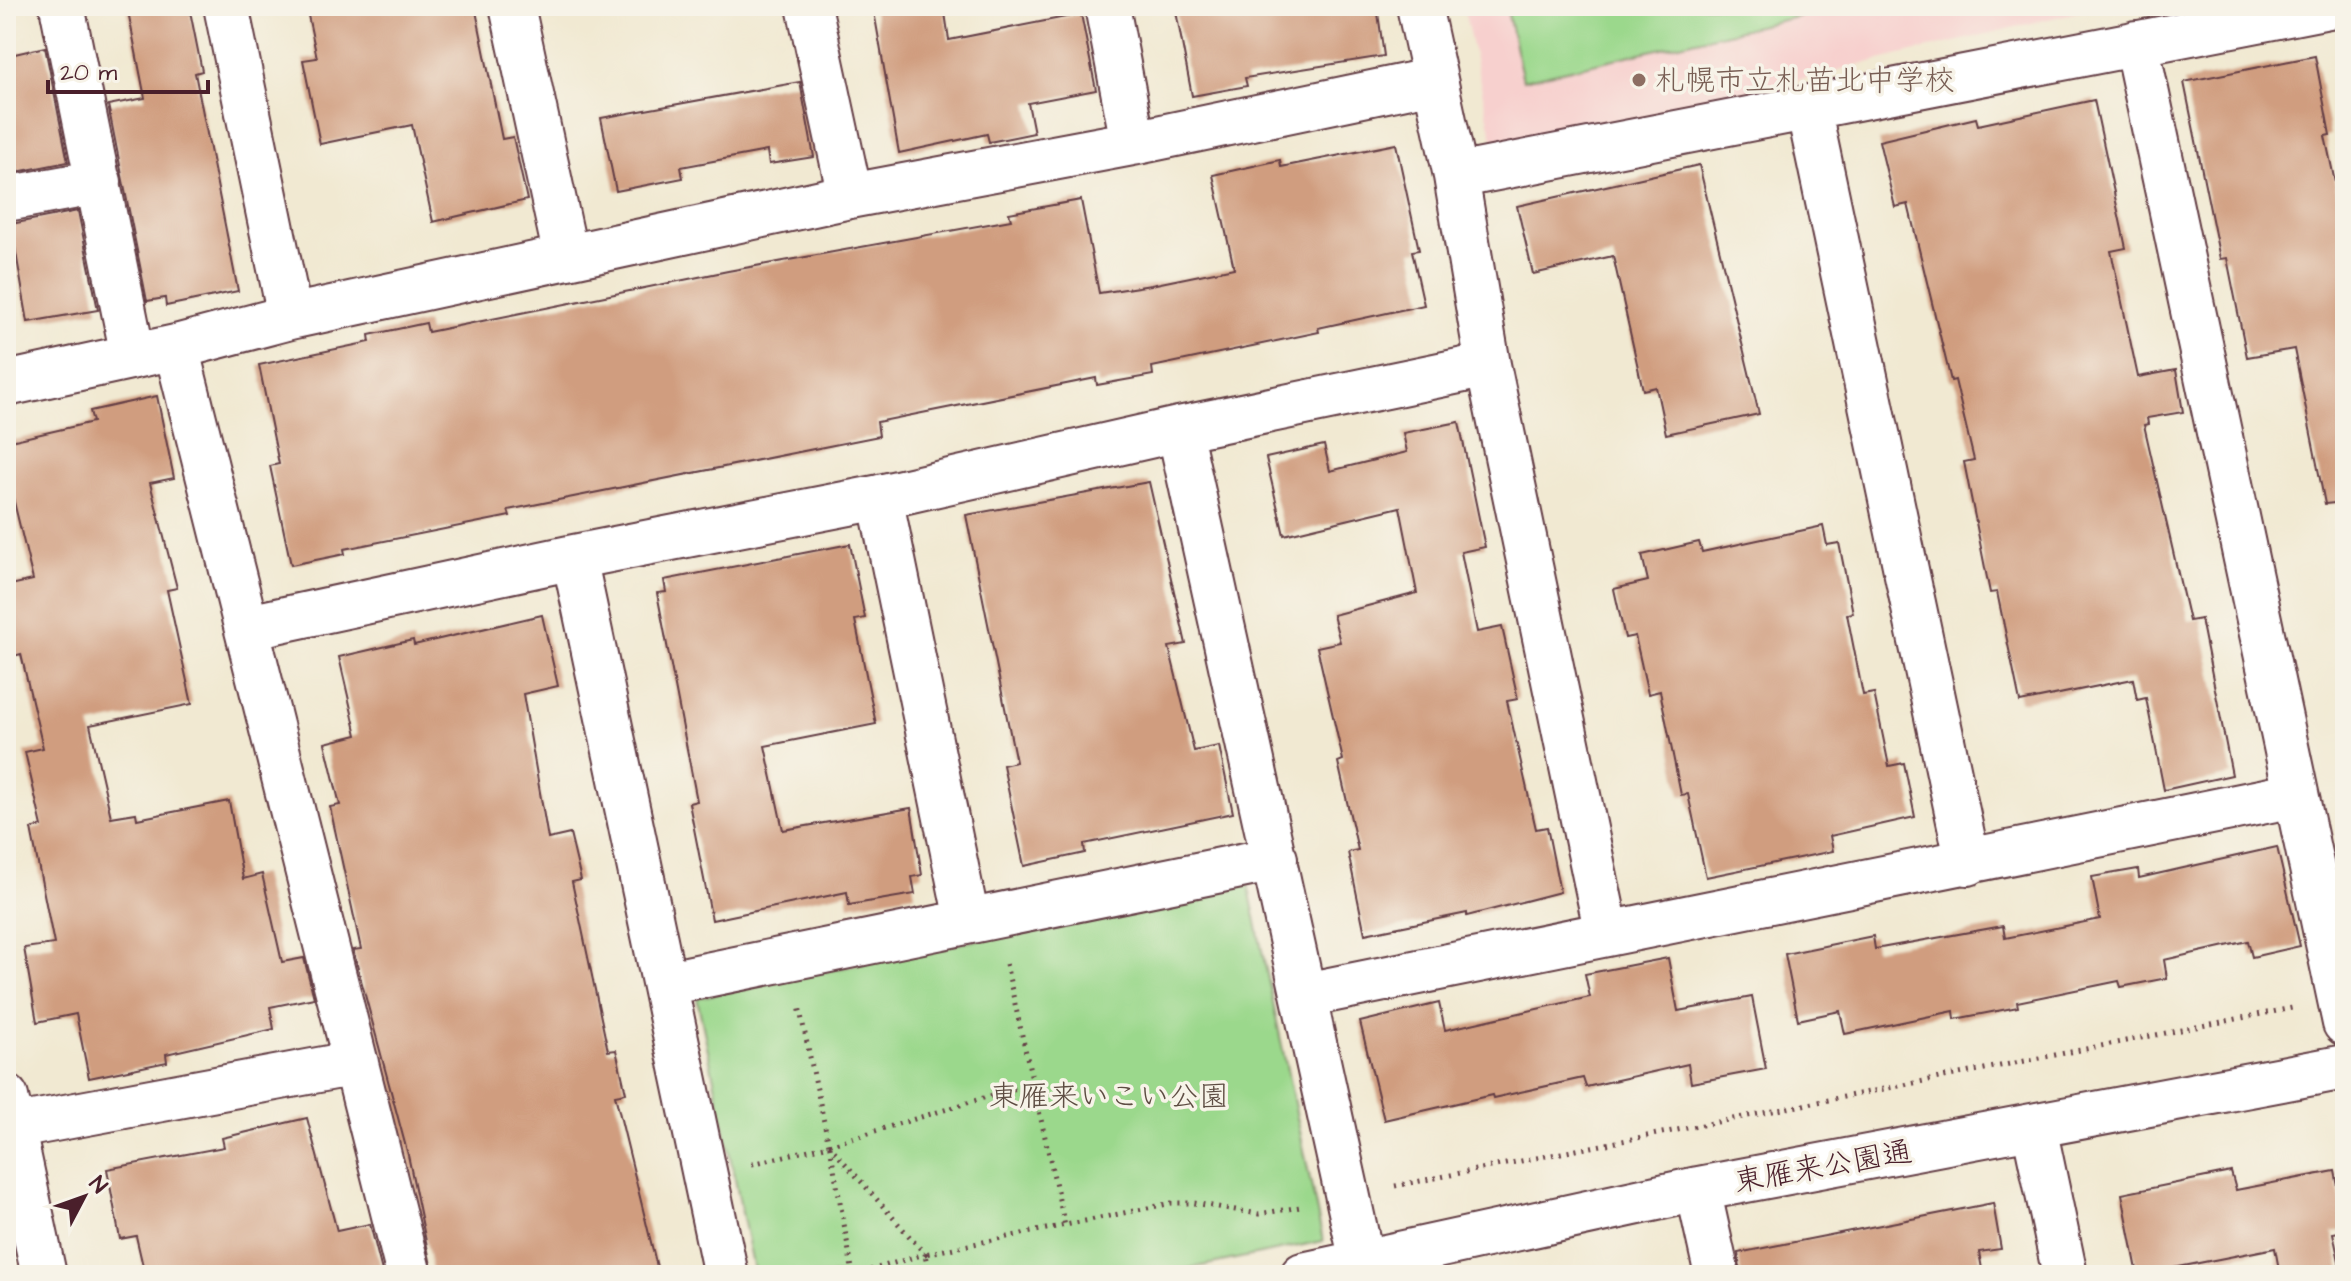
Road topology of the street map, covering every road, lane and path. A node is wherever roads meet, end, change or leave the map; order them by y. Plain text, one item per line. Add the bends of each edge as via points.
1 (62, 6) edge
2 (226, 6) edge
3 (512, 6) edge
4 (809, 6) edge
5 (1107, 6) edge
6 (1419, 6) edge
7 (2329, 6) edge
8 (2136, 43) junction
9 (1434, 80) junction
10 (1808, 107) junction
11 (1133, 143) junction
12 (1456, 176) junction
13 (99, 182) junction
14 (850, 196) junction
15 (6, 199) edge
16 (566, 257) junction
17 (290, 317) junction
18 (176, 347) junction
19 (133, 356) junction
20 (1488, 365) junction
21 (6, 384) edge
22 (1179, 429) junction
23 (880, 497) junction
24 (574, 557) junction
25 (248, 627) junction
26 (2295, 795) junction
27 (1275, 859) junction
28 (1968, 863) junction
29 (967, 920) junction
30 (1607, 934) junction
31 (1005, 959) dead end
32 (667, 983) junction
33 (1305, 995) junction
34 (798, 1001) dead end
35 (2303, 1006) dead end
36 (2345, 1023) edge
37 (356, 1063) junction
38 (2345, 1067) edge
39 (1033, 1083) junction
40 (9, 1117) edge
41 (2034, 1127) junction
42 (829, 1145) junction
43 (742, 1166) dead end
44 (1384, 1188) dead end
45 (1698, 1189) junction
46 (1306, 1206) dead end
47 (1065, 1226) junction
48 (925, 1254) junction
49 (1364, 1269) edge
50 (44, 1275) edge
51 (409, 1275) edge
52 (726, 1275) edge
53 (853, 1275) edge
54 (929, 1275) edge
55 (1303, 1275) edge
56 (1717, 1275) edge
57 (2065, 1275) edge

1 - 13 street
2 - 17 street
3 - 16 street
4 - 14 street
5 - 11 street
6 - 9 street
7 - 8 street
8 - 10 street
8 - 26 street
9 - 11 street
9 - 12 street
10 - 12 street
10 - 28 street
11 - 14 street
12 - 20 street
13 - 15 street
13 - 19 street
14 - 16 street
16 - 17 street
17 - 18 street
18 - 19 street
18 - 25 street
19 - 21 street
20 - 22 street
20 - 30 street
22 - 23 street
22 - 27 street
23 - 24 street
23 - 29 street
24 - 25 street
24 - 32 street
25 - 37 street
26 - 28 street
26 - 36 street
27 - 29 street
27 - 33 street
28 - 30 street
29 - 32 street
30 - 33 street
31 - 39 path
32 - 52 street
33 - 49 street
34 - 42 path
35 - 44 path
37 - 40 street
37 - 51 street
38 - 41 street, 東雁来公園通
39 - 42 path
39 - 47 path
40 - 50 street
41 - 45 street, 東雁来公園通
41 - 57 street
42 - 43 path
42 - 48 path
42 - 53 path
45 - 49 street, 東雁来公園通
45 - 56 street
46 - 47 path via 1259,1214 1172,1203
47 - 48 path
48 - 53 path
48 - 54 path
49 - 55 street, 東雁来公園通

